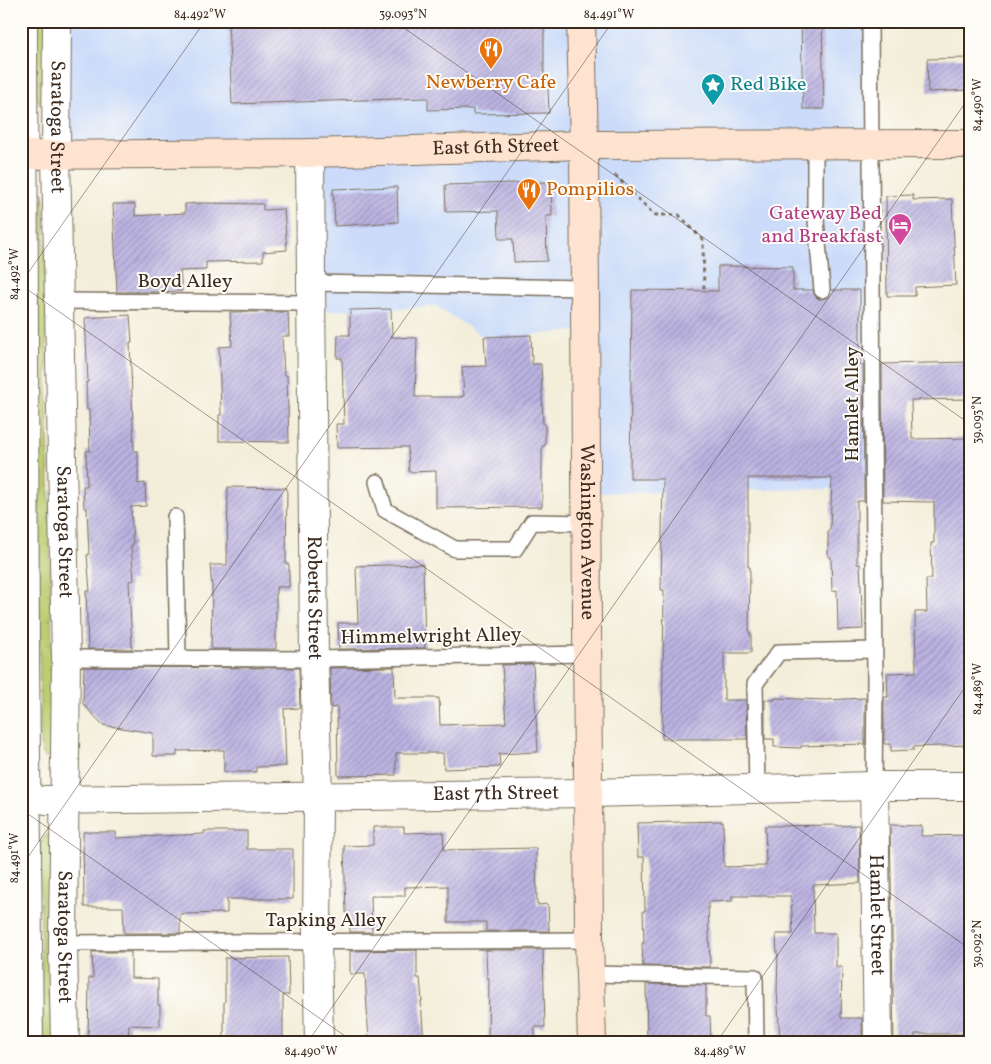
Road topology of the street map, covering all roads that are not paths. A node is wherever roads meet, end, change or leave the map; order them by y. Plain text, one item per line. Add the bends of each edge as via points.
1 (23, 21) edge
2 (57, 21) edge
3 (581, 21) edge
4 (870, 21) edge
5 (970, 144) edge
6 (815, 145) junction
7 (871, 145) junction
8 (584, 146) junction
9 (310, 152) junction
10 (23, 155) edge
11 (56, 155) junction
12 (584, 288) junction
13 (822, 290) dead end
14 (311, 293) junction
15 (59, 302) junction
16 (23, 394) edge
17 (377, 482) dead end
18 (175, 517) dead end
19 (586, 522) junction
20 (875, 650) junction
21 (586, 654) junction
22 (66, 658) junction
23 (178, 658) junction
24 (314, 659) junction
25 (23, 661) edge
26 (874, 786) junction
27 (970, 786) edge
28 (757, 789) junction
29 (589, 793) junction
30 (318, 796) junction
31 (64, 800) junction
32 (24, 802) edge
33 (589, 940) junction
34 (317, 941) junction
35 (63, 943) junction
36 (589, 974) junction
37 (30, 1043) edge
38 (65, 1043) edge
39 (319, 1043) edge
40 (592, 1043) edge
41 (756, 1043) edge
42 (878, 1043) edge

1 - 10 street, Saratoga Street
2 - 11 street, Saratoga Street
3 - 8 street, Washington Avenue
4 - 7 lane, Hamlet Alley
5 - 7 street, East 6th Street
6 - 7 street, East 6th Street
6 - 8 street, East 6th Street
6 - 13 lane via 815,208
7 - 20 lane, Hamlet Alley
8 - 9 street, East 6th Street
8 - 12 street, Washington Avenue
9 - 11 street, East 6th Street
9 - 14 street, Roberts Street
10 - 11 street, East 6th Street
10 - 16 street, Saratoga Street
11 - 15 street, Saratoga Street
12 - 14 lane, Boyd Alley
12 - 19 street, Washington Avenue
14 - 15 lane, Boyd Alley
14 - 24 street, Roberts Street
15 - 22 street, Saratoga Street
16 - 25 street, Saratoga Street
17 - 19 lane via 385,510 455,549 515,549 532,522
18 - 23 lane
19 - 21 street, Washington Avenue
20 - 26 lane, Hamlet Alley
20 - 28 lane via 779,652 755,684
21 - 24 lane, Himmelwright Alley
21 - 29 street, Washington Avenue
22 - 23 lane, Himmelwright Alley
22 - 31 street, Saratoga Street
23 - 24 lane, Himmelwright Alley
24 - 30 street, Roberts Street
25 - 32 street, Saratoga Street
26 - 27 street, East 7th Street
26 - 28 street, East 7th Street
26 - 42 street, Hamlet Street
28 - 29 street, East 7th Street
29 - 30 street, East 7th Street
29 - 33 street, Washington Avenue
30 - 31 street, East 7th Street
30 - 34 street, Roberts Street
31 - 32 street, East 7th Street
31 - 35 street, Saratoga Street
32 - 37 street, Saratoga Street
33 - 34 lane, Tapking Alley
33 - 36 street, Washington Avenue
34 - 35 lane, Tapking Alley
34 - 39 street, Roberts Street
35 - 38 street, Saratoga Street
36 - 40 street, Washington Avenue
36 - 41 lane via 755,978

